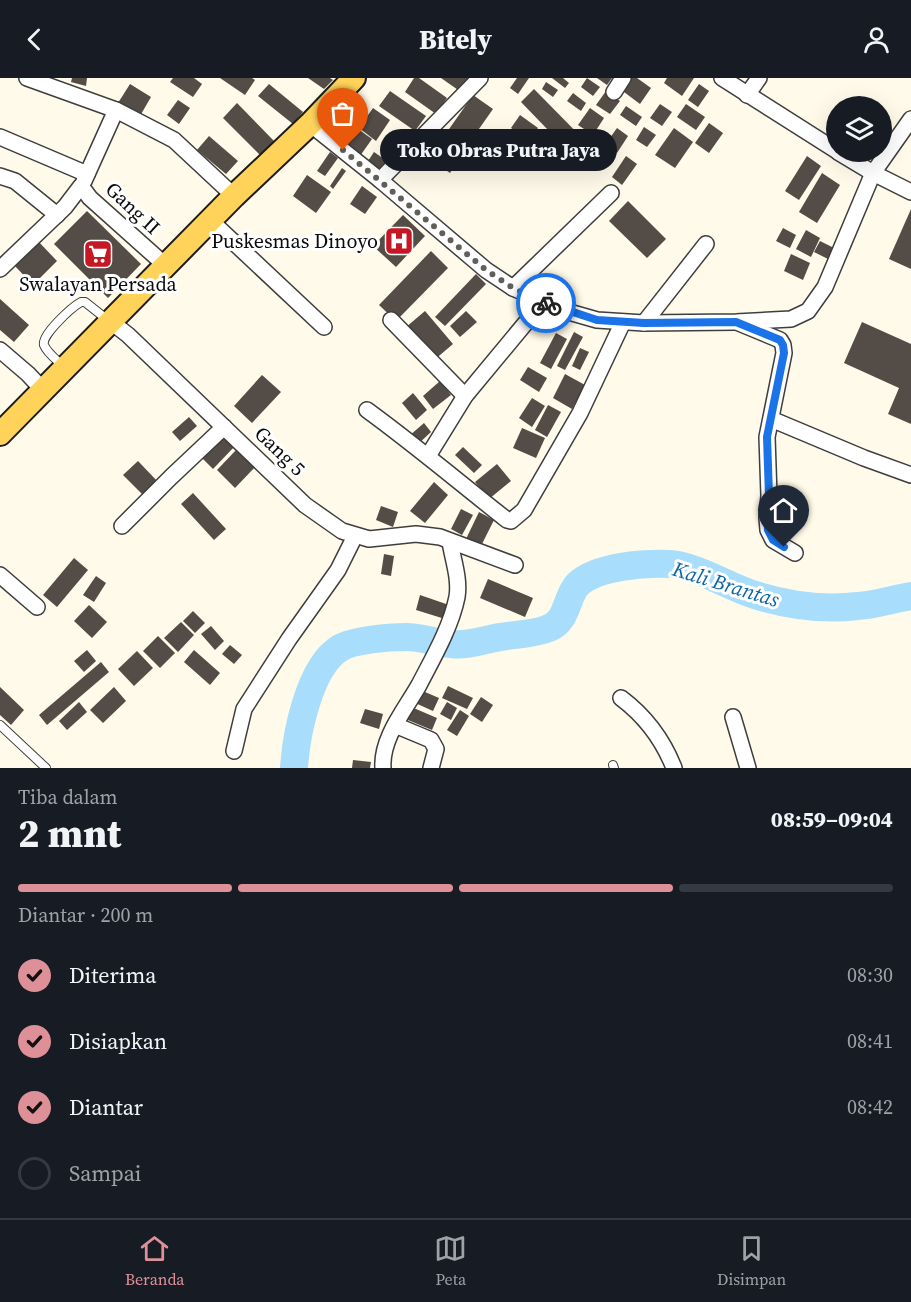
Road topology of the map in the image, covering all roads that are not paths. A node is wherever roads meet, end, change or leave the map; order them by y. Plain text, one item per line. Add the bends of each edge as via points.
1 (27, 78) edge
2 (354, 78) edge
3 (480, 78) edge
4 (623, 78) edge
5 (722, 78) edge
6 (759, 78) edge
7 (614, 92) dead end
8 (747, 95) junction
9 (116, 111) junction
10 (911, 119) edge
11 (310, 124) junction
12 (0, 137) edge
13 (826, 144) edge
14 (856, 162) edge
15 (873, 173) junction
16 (0, 176) edge
17 (84, 180) junction
18 (380, 180) junction
19 (911, 192) edge
20 (611, 194) dead end
21 (234, 196) junction
22 (57, 215) junction
23 (210, 220) junction
24 (706, 244) dead end
25 (165, 265) junction
26 (0, 269) edge
27 (513, 288) junction
28 (543, 302) junction
29 (391, 320) dead end
30 (110, 321) junction
31 (623, 322) junction
32 (736, 322) junction
33 (644, 323) junction
34 (324, 327) dead end
35 (0, 350) edge
36 (65, 368) junction
37 (42, 390) junction
38 (465, 396) junction
39 (367, 410) dead end
40 (771, 419) junction
41 (224, 427) junction
42 (0, 434) edge
43 (428, 456) junction
44 (911, 475) edge
45 (122, 526) dead end
46 (355, 536) junction
47 (450, 542) junction
48 (795, 553) dead end
49 (515, 565) dead end
50 (0, 575) edge
51 (37, 607) dead end
52 (621, 698) dead end
53 (732, 717) dead end
54 (0, 725) edge
55 (395, 725) junction
56 (234, 751) dead end
57 (46, 768) edge
58 (383, 768) edge
59 (431, 768) edge
60 (674, 768) edge
61 (748, 768) edge

1 - 9 street
2 - 11 main road
3 - 18 street
4 - 7 street
5 - 8 street
6 - 8 street
8 - 13 street
9 - 17 street
9 - 21 street via 174,140
10 - 15 street
11 - 18 street
11 - 21 main road
12 - 17 street
14 - 15 street
15 - 19 street
15 - 32 street via 825,287 808,311 791,319
16 - 22 street via 15,182
17 - 22 street, Gang II
17 - 25 street, Gang II via 90,198
18 - 27 street via 486,270
20 - 27 street
21 - 23 main road
22 - 26 street, Gang II
23 - 25 main road
23 - 34 street
24 - 33 street
25 - 30 main road
27 - 28 street
28 - 31 street via 597,320
28 - 38 street
29 - 38 street
30 - 36 main road
30 - 36 lane via 81,302 45,336 45,348
30 - 41 street, Gang 5
31 - 33 street
31 - 43 street via 580,413 517,518 507,520
32 - 33 street
32 - 40 street via 780,340 783,345
35 - 37 street
36 - 37 main road
37 - 42 main road
38 - 43 street
39 - 43 street
40 - 44 street
40 - 48 street via 767,437 768,530 773,540
41 - 45 street
41 - 46 street, Gang 5 via 305,505
46 - 47 street, Gang 5 via 369,539 416,534
46 - 56 street via 338,570 244,709
47 - 49 street, Gang 5
47 - 55 street via 457,596 442,637
50 - 51 street
52 - 60 street via 648,723
53 - 61 street
54 - 57 lane
55 - 58 street via 385,748
55 - 59 street via 431,740 436,750

